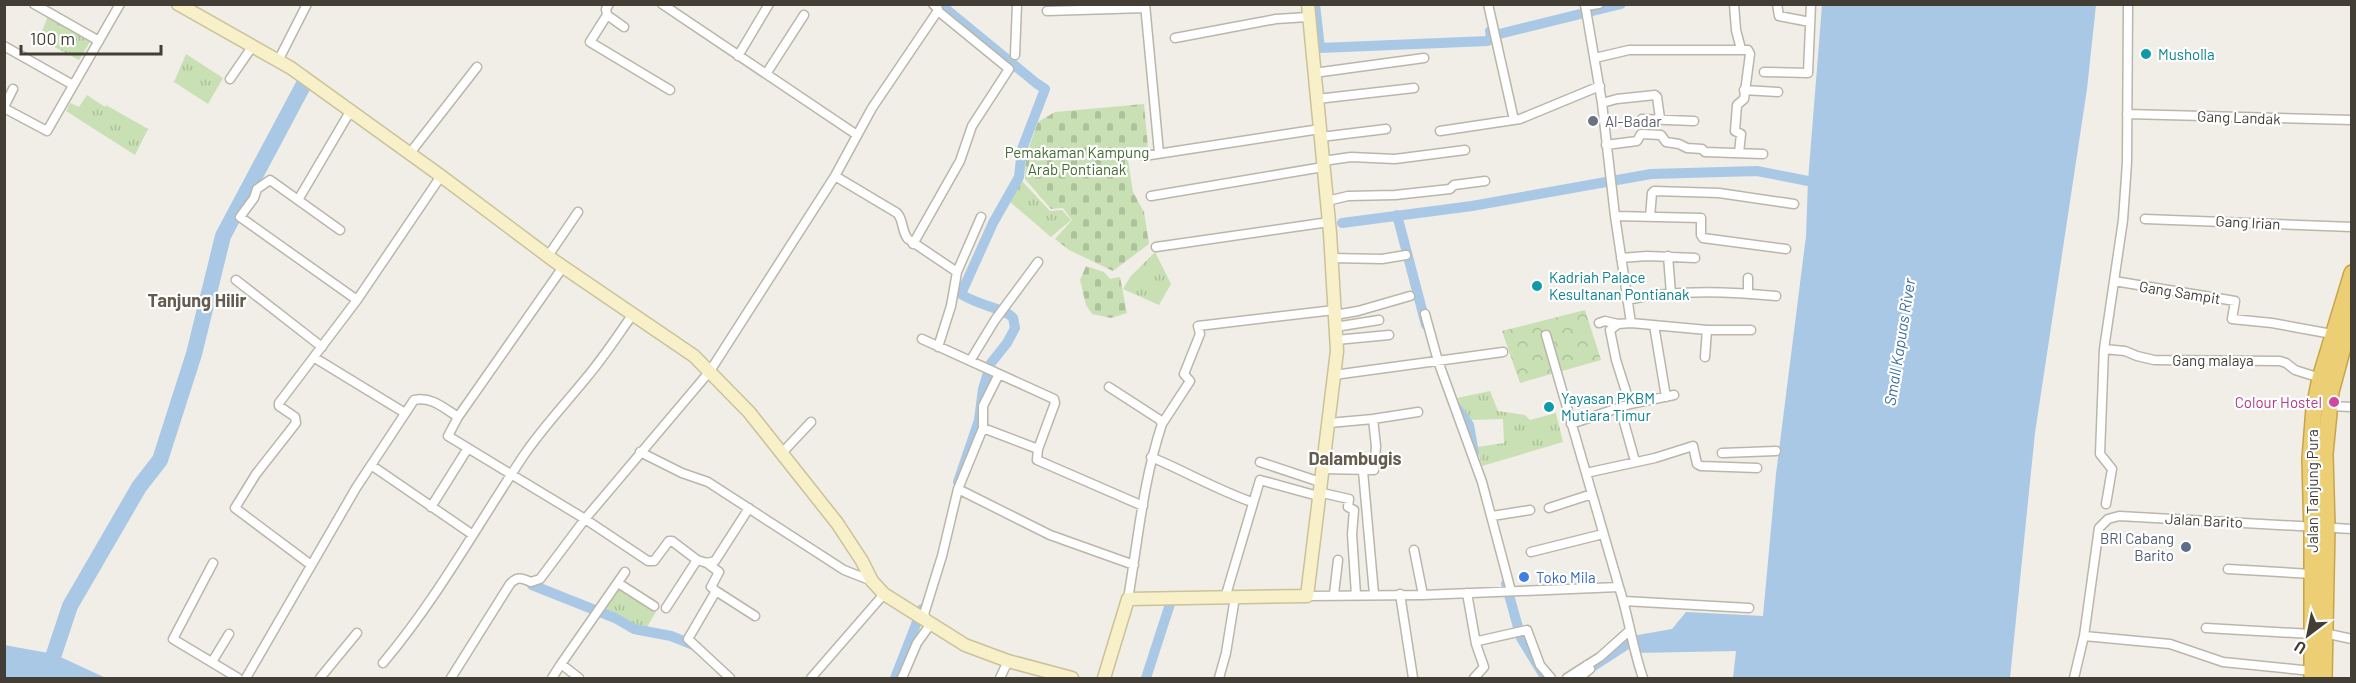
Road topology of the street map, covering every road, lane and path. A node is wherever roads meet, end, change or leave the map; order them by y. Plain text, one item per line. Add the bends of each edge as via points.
1 (34, 4) edge
2 (120, 4) edge
3 (178, 4) edge
4 (307, 4) edge
5 (609, 4) edge
6 (662, 4) edge
7 (769, 4) edge
8 (1017, 4) edge
9 (1488, 4) edge
10 (1599, 4) edge
11 (1734, 4) edge
12 (1777, 4) edge
13 (1811, 4) edge
14 (2128, 4) edge
15 (1145, 6) edge
16 (1586, 7) edge
17 (936, 8) edge
18 (1047, 11) dead end
19 (1308, 11) edge
20 (607, 15) junction
21 (804, 15) dead end
22 (1810, 22) junction
23 (624, 27) dead end
24 (1175, 38) dead end
25 (99, 41) junction
26 (4, 46) edge
27 (252, 47) junction
28 (1741, 49) junction
29 (1015, 55) dead end
30 (738, 56) junction
31 (1424, 58) dead end
32 (1595, 58) junction
33 (278, 61) junction
34 (477, 67) dead end
35 (1764, 72) dead end
36 (1314, 73) junction
37 (766, 74) junction
38 (230, 79) dead end
39 (73, 85) junction
40 (1600, 86) junction
41 (1414, 88) dead end
42 (13, 89) dead end
43 (670, 90) dead end
44 (1744, 90) junction
45 (1778, 92) dead end
46 (1317, 99) junction
47 (1602, 103) junction
48 (4, 107) edge
49 (351, 110) junction
50 (2127, 114) junction
51 (1660, 118) junction
52 (1642, 119) dead end
53 (1514, 120) junction
54 (2352, 120) edge
55 (1694, 121) dead end
56 (1386, 129) dead end
57 (1440, 131) dead end
58 (1320, 133) junction
59 (857, 135) junction
60 (1606, 145) junction
61 (1465, 150) dead end
62 (410, 153) junction
63 (1159, 153) junction
64 (1739, 153) junction
65 (1762, 154) dead end
66 (1144, 156) dead end
67 (1323, 164) junction
68 (441, 176) junction
69 (835, 176) junction
70 (1485, 181) dead end
71 (1152, 196) dead end
72 (298, 200) junction
73 (1327, 201) junction
74 (1794, 204) dead end
75 (578, 212) dead end
76 (1615, 216) junction
77 (981, 217) dead end
78 (1650, 217) junction
79 (2145, 219) dead end
80 (1329, 222) junction
81 (2352, 227) edge
82 (340, 230) dead end
83 (913, 244) junction
84 (1156, 247) dead end
85 (1786, 249) dead end
86 (1406, 255) dead end
87 (548, 256) junction
88 (1668, 256) junction
89 (1331, 258) junction
90 (1621, 258) junction
91 (1695, 258) dead end
92 (1038, 262) dead end
93 (563, 267) junction
94 (957, 272) junction
95 (2352, 273) edge
96 (1748, 278) dead end
97 (237, 279) dead end
98 (2114, 281) junction
99 (1748, 293) junction
100 (1671, 294) junction
101 (1410, 296) dead end
102 (1776, 296) dead end
103 (357, 300) junction
104 (1627, 300) junction
105 (633, 314) junction
106 (1425, 314) dead end
107 (2352, 314) edge
108 (1379, 320) dead end
109 (1335, 323) junction
110 (1599, 323) dead end
111 (1631, 323) junction
112 (1618, 324) junction
113 (1654, 325) junction
114 (1707, 330) junction
115 (1751, 330) dead end
116 (2332, 334) junction
117 (1389, 335) dead end
118 (1546, 335) dead end
119 (922, 339) dead end
120 (322, 347) junction
121 (939, 347) junction
122 (2104, 349) junction
123 (1503, 352) dead end
124 (1705, 357) dead end
125 (315, 358) junction
126 (970, 361) junction
127 (1438, 361) junction
128 (710, 371) junction
129 (996, 372) junction
130 (1334, 375) junction
131 (2320, 378) junction
132 (1109, 387) dead end
133 (1630, 404) junction
134 (2329, 406) junction
135 (2352, 407) edge
136 (1620, 408) junction
137 (1419, 412) dead end
138 (405, 413) junction
139 (458, 417) junction
140 (1372, 419) junction
141 (811, 422) dead end
142 (1329, 423) junction
143 (1161, 424) junction
144 (1571, 424) junction
145 (983, 428) junction
146 (468, 448) junction
147 (1038, 449) junction
148 (1776, 451) dead end
149 (640, 452) junction
150 (1722, 453) dead end
151 (781, 454) junction
152 (1151, 457) junction
153 (1635, 461) junction
154 (1260, 462) dead end
155 (370, 465) junction
156 (1757, 468) dead end
157 (1363, 471) junction
158 (1586, 473) junction
159 (513, 474) junction
160 (1319, 485) junction
161 (958, 489) junction
162 (1592, 494) junction
163 (1252, 502) junction
164 (2106, 504) dead end
165 (1143, 506) junction
166 (431, 507) junction
167 (749, 508) junction
168 (1549, 508) dead end
169 (1530, 510) dead end
170 (1492, 516) junction
171 (585, 519) junction
172 (2320, 526) junction
173 (2352, 529) edge
174 (1603, 534) junction
175 (473, 535) junction
176 (1414, 550) dead end
177 (1531, 552) dead end
178 (697, 560) junction
179 (1338, 560) dead end
180 (213, 563) dead end
181 (707, 563) junction
182 (311, 565) junction
183 (1134, 565) junction
184 (2228, 569) dead end
185 (625, 572) dead end
186 (2312, 574) junction
187 (872, 581) junction
188 (618, 583) junction
189 (1619, 587) junction
190 (716, 591) junction
191 (1511, 591) junction
192 (1467, 593) junction
193 (884, 594) junction
194 (1334, 594) junction
195 (1374, 594) junction
196 (1400, 594) junction
197 (1356, 595) junction
198 (1423, 595) junction
199 (1307, 596) junction
200 (1230, 598) junction
201 (1128, 599) junction
202 (1624, 601) junction
203 (654, 606) dead end
204 (666, 608) dead end
205 (1749, 608) dead end
206 (755, 616) dead end
207 (923, 620) junction
208 (2206, 628) dead end
209 (357, 633) dead end
210 (1630, 633) junction
211 (2318, 633) junction
212 (229, 634) dead end
213 (2084, 636) junction
214 (1475, 638) junction
215 (2352, 639) edge
216 (1008, 661) junction
217 (212, 663) junction
218 (383, 663) dead end
219 (561, 664) junction
220 (1587, 665) junction
221 (2316, 669) edge
222 (1474, 676) edge
223 (238, 678) edge
224 (246, 678) edge
225 (320, 678) edge
226 (451, 678) edge
227 (552, 678) edge
228 (579, 678) edge
229 (729, 678) edge
230 (811, 678) edge
231 (902, 678) edge
232 (1000, 678) edge
233 (1072, 678) edge
234 (1104, 678) edge
235 (1219, 678) edge
236 (1413, 678) edge
237 (1551, 678) edge
238 (1567, 678) edge
239 (1579, 678) edge
240 (1643, 678) edge
241 (2074, 678) edge

1 - 25 street
2 - 25 street
3 - 27 street
4 - 33 street
5 - 20 street
6 - 30 street
7 - 30 street
8 - 29 street
9 - 53 street
10 - 16 street
11 - 28 street
12 - 22 street via 1779,16
13 - 22 street
14 - 50 street
15 - 18 street
15 - 63 street
16 - 32 street
17 - 59 street
17 - 83 street via 1009,69 972,126 960,161
19 - 24 street
19 - 36 street
20 - 23 street
20 - 43 street via 590,42
21 - 37 street
22 - 35 street via 1808,73
25 - 39 street
26 - 39 street
27 - 33 street
27 - 38 street
28 - 32 street via 1629,50
28 - 44 street via 1750,54
30 - 37 street
31 - 36 street
32 - 40 street
33 - 49 street
34 - 62 street
36 - 46 street
37 - 59 street
39 - 48 street via 47,131
40 - 47 street
40 - 53 street
41 - 46 street
42 - 48 street
44 - 45 street
44 - 64 street via 1743,100 1737,105 1735,131 1741,134
46 - 58 street
47 - 51 street via 1655,95
47 - 60 street
49 - 62 street
49 - 72 street
50 - 54 street, Gang Landak
50 - 98 street via 2123,220
51 - 52 street
51 - 55 street
53 - 57 street
56 - 58 street
58 - 63 street
58 - 67 street
59 - 69 street
60 - 64 street via 1637,141 1641,135 1662,135 1666,141 1687,148
60 - 76 street
61 - 67 street via 1395,159 1351,157
62 - 68 street
63 - 66 street
64 - 65 street
67 - 71 street
67 - 73 street
68 - 87 street
68 - 103 street
69 - 83 street via 899,215 902,232
69 - 128 street
70 - 73 street via 1454,185 1450,189
72 - 82 street
72 - 103 street via 270,180 257,189 240,217
73 - 80 street
74 - 78 street via 1719,193 1654,191
75 - 87 street
76 - 78 street
76 - 90 street
77 - 94 street
78 - 85 street via 1701,218 1703,238
79 - 81 street, Gang Irian
80 - 84 street
80 - 89 street
83 - 94 street
86 - 89 street via 1382,259
87 - 93 street
88 - 90 street
88 - 91 street
88 - 100 street
89 - 109 street
90 - 104 street
92 - 126 street
93 - 105 street
93 - 139 street
94 - 121 street
95 - 116 highway, Jalan Tanjung Pura
96 - 99 street
97 - 120 street
98 - 116 street, Gang Sampit via 2235,301 2232,319
98 - 122 street
99 - 100 street
99 - 102 street
100 - 104 street
101 - 109 street via 1358,311
103 - 120 street
104 - 111 street
105 - 128 street via 687,350
105 - 159 street
106 - 127 street
107 - 134 highway, Jalan Tanjung Pura
108 - 109 street
109 - 117 street
109 - 130 street
109 - 143 street via 1198,326 1200,334 1184,374 1190,381
110 - 112 street
111 - 112 street
111 - 113 street
112 - 133 street via 1610,330
113 - 114 street
113 - 133 street via 1670,396
114 - 115 street
114 - 124 street
116 - 131 highway, Jalan Tanjung Pura
118 - 144 street
119 - 121 street
120 - 125 street
121 - 126 street
122 - 131 street, Gang malaya via 2154,360 2280,361
122 - 164 street via 2100,454 2112,469
123 - 127 street
125 - 138 street
125 - 182 street via 279,403 295,417 296,423 235,508
126 - 129 street
127 - 130 street
127 - 170 street
128 - 149 street
128 - 151 street
129 - 145 street via 983,406
129 - 147 street via 1055,400
130 - 142 street
131 - 172 highway, Jalan Tanjung Pura via 2310,459
132 - 143 street
133 - 136 street
134 - 135 street
134 - 172 highway, Jalan Tanjung Pura
136 - 144 street
136 - 153 street
137 - 140 street
138 - 139 street via 414,400 422,398
138 - 155 street
139 - 146 street via 448,436
140 - 142 street
140 - 157 street via 1375,469
141 - 151 street
142 - 160 street
143 - 152 street
144 - 158 street
145 - 147 street
145 - 161 street
146 - 159 street
146 - 166 street
147 - 165 street via 1038,461
148 - 150 street
149 - 167 street via 708,482
149 - 171 street
151 - 187 street via 837,523
152 - 163 street
152 - 165 street
153 - 156 street via 1693,446 1701,466
153 - 158 street
154 - 160 street
155 - 166 street
155 - 182 street
157 - 160 street
157 - 195 street
158 - 162 street
159 - 171 street
159 - 175 street
160 - 163 street via 1261,480
160 - 197 street via 1349,499 1348,507 1354,510
160 - 199 street
161 - 183 street via 1050,535
161 - 207 street
162 - 168 street
162 - 174 street
163 - 200 street
165 - 183 street
166 - 175 street
167 - 181 street via 717,559
167 - 187 street via 844,570
169 - 170 street
170 - 191 street
171 - 178 street via 648,561 654,561 672,541
171 - 226 street via 540,579 531,582 520,578 510,584
172 - 173 street, Jalan Barito
172 - 186 highway, Jalan Tanjung Pura
172 - 211 highway, Jalan Tanjung Pura
172 - 213 street, Jalan Barito via 2119,516 2108,519 2099,528
174 - 177 street
174 - 189 street
175 - 218 street
176 - 198 street
178 - 181 street
178 - 204 street
179 - 194 street
180 - 217 street via 173,639
181 - 190 street via 719,572 711,587
182 - 224 street
183 - 201 street
184 - 186 street
185 - 188 street
186 - 211 highway, Jalan Tanjung Pura
187 - 193 street
188 - 203 street
188 - 219 street
189 - 191 street
189 - 202 street
190 - 206 street
190 - 229 street via 688,639
191 - 192 street
192 - 198 street
192 - 214 street
193 - 207 street
193 - 230 street
194 - 197 street
194 - 199 street
195 - 196 street
195 - 197 street
196 - 198 street
196 - 236 street
199 - 200 street
200 - 201 street
200 - 235 street via 1226,653
201 - 234 street
202 - 205 street
202 - 210 street
207 - 216 street via 965,645
207 - 231 street
208 - 211 street
209 - 225 street
210 - 220 street
210 - 240 street
211 - 215 street
211 - 221 highway, Jalan Tanjung Pura
212 - 217 street
213 - 221 street via 2170,644 2223,662
213 - 241 street
214 - 222 street via 1484,667
214 - 237 street via 1478,641 1525,630 1530,634 1540,665
216 - 232 street
216 - 233 street
217 - 223 street
219 - 227 street
219 - 228 street
220 - 238 street
220 - 239 street via 1590,669

